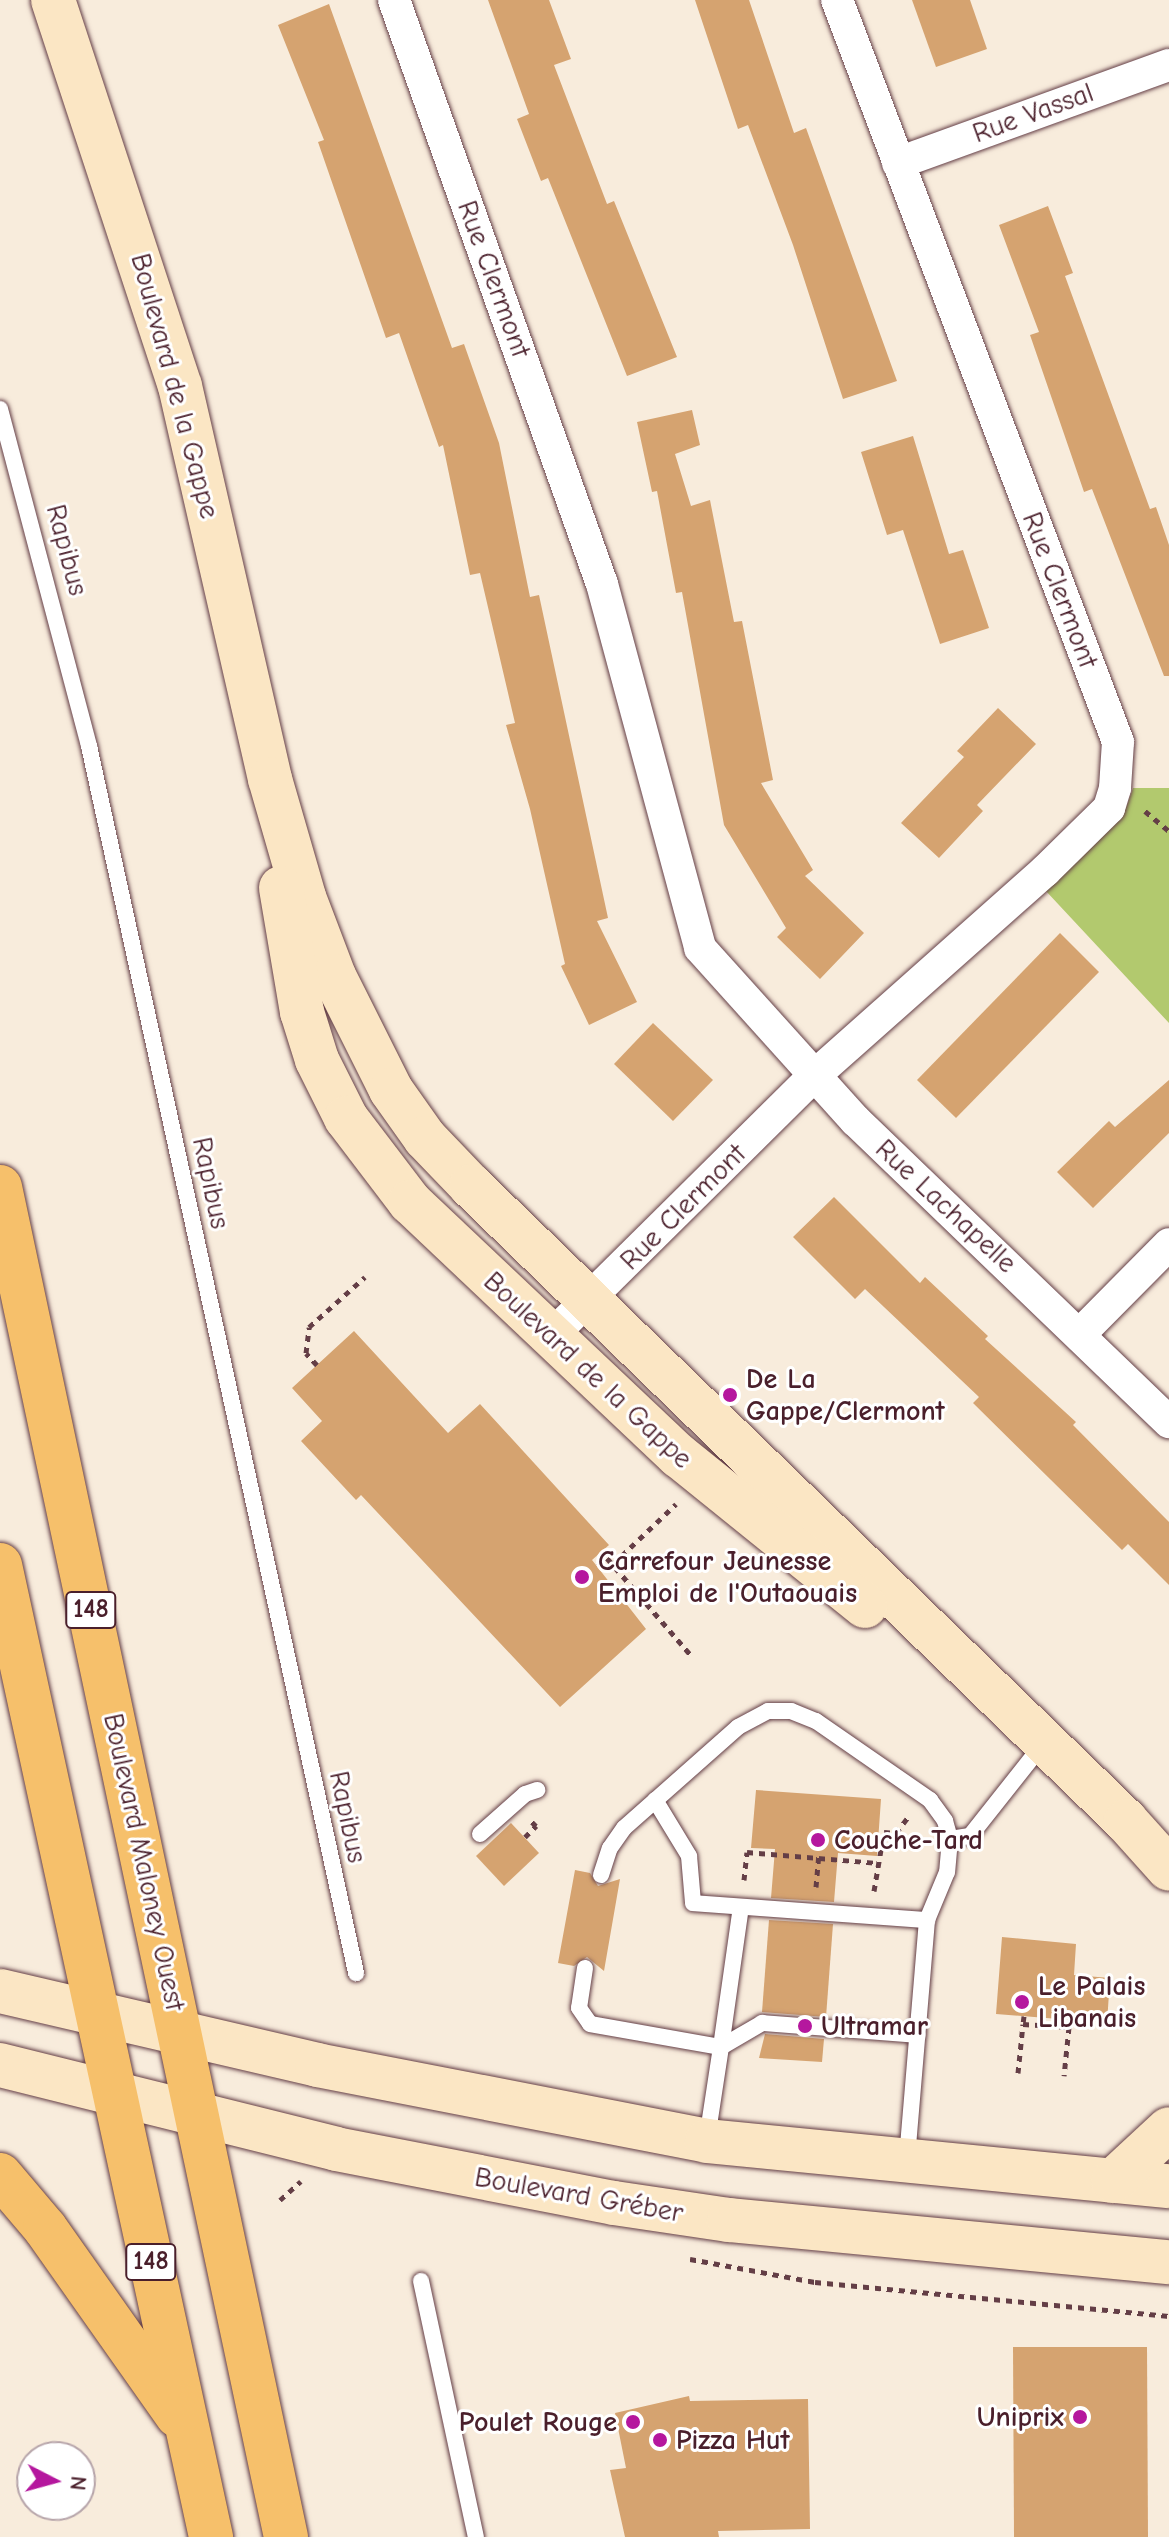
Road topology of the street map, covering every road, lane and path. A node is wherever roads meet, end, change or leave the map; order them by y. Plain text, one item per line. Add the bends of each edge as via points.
1 (53, 0) edge
2 (394, 0) edge
3 (837, 0) edge
4 (1169, 65) edge
5 (898, 163) junction
6 (0, 409) edge
7 (270, 779) junction
8 (813, 1077) junction
9 (0, 1187) edge
10 (1169, 1244) edge
11 (365, 1277) dead end
12 (588, 1301) junction
13 (1081, 1333) junction
14 (551, 1336) junction
15 (317, 1365) dead end
16 (1169, 1422) edge
17 (685, 1495) dead end
18 (613, 1564) junction
19 (0, 1565) edge
20 (598, 1566) dead end
21 (18, 1650) junction
22 (690, 1654) dead end
23 (0, 1689) edge
24 (1041, 1746) junction
25 (537, 1790) dead end
26 (655, 1800) junction
27 (912, 1813) dead end
28 (480, 1834) dead end
29 (950, 1839) junction
30 (747, 1852) dead end
31 (1169, 1869) edge
32 (601, 1875) dead end
33 (741, 1907) junction
34 (927, 1920) junction
35 (585, 1968) dead end
36 (356, 1973) dead end
37 (0, 1991) edge
38 (96, 2015) junction
39 (1024, 2016) dead end
40 (1023, 2024) junction
41 (180, 2034) junction
42 (918, 2035) junction
43 (721, 2047) junction
44 (0, 2065) edge
45 (1018, 2073) dead end
46 (1064, 2076) dead end
47 (114, 2094) junction
48 (197, 2115) junction
49 (1169, 2129) edge
50 (707, 2141) junction
51 (907, 2160) junction
52 (0, 2175) edge
53 (307, 2178) dead end
54 (1113, 2181) junction
55 (1169, 2186) edge
56 (280, 2200) dead end
57 (1169, 2262) edge
58 (421, 2281) dead end
59 (815, 2282) dead end
60 (1169, 2316) edge
61 (188, 2430) junction
62 (211, 2537) edge
63 (286, 2537) edge
64 (476, 2537) edge

1 - 7 street, Boulevard de la Gappe via 180,386
2 - 8 street, Rue Clermont via 602,584 700,948
3 - 5 street, Rue Clermont
4 - 5 street, Rue Vassal
5 - 8 street, Rue Clermont via 1118,742 1118,763 1109,808
6 - 36 lane, Rapibus via 86,733
7 - 12 street, Boulevard de la Gappe via 319,938 391,1090 452,1167
7 - 14 street, Boulevard de la Gappe via 297,990 309,1038 336,1101 410,1202
8 - 12 street, Rue Clermont
8 - 13 street, Rue Lachapelle
9 - 41 main road, Boulevard Maloney Ouest / 148
10 - 13 street
11 - 15 path via 309,1327 306,1353
12 - 14 street, Rue Clermont
12 - 24 street, Boulevard de la Gappe
13 - 16 street, Rue Lachapelle
14 - 24 street, Boulevard de la Gappe via 679,1456
17 - 18 path
18 - 20 path via 607,1558
18 - 22 path
19 - 21 main road, 148
21 - 23 main road
21 - 38 main road, 148
24 - 29 lane via 970,1836
24 - 31 street, Boulevard de la Gappe via 1126,1821
25 - 28 lane via 525,1794
26 - 29 lane via 747,1720 768,1711 791,1711 816,1721 930,1800
26 - 32 lane via 616,1837
26 - 33 lane via 689,1856 693,1903
27 - 30 path via 896,1833 884,1832 877,1863
29 - 34 lane via 947,1872
33 - 34 lane
33 - 43 lane
34 - 42 lane
35 - 43 lane via 579,2008 585,2020
37 - 38 street
38 - 41 street
38 - 47 main road, 148
39 - 40 path
40 - 45 path
40 - 46 path via 1069,2027
41 - 48 main road, Boulevard Maloney Ouest / 148
41 - 50 street
42 - 43 lane via 762,2023
42 - 51 lane
43 - 50 lane
44 - 47 street, Boulevard Gréber
47 - 48 street, Boulevard Gréber
47 - 61 main road, 148
48 - 57 street, Boulevard Gréber via 336,2149 660,2211
48 - 63 main road, Boulevard Maloney Ouest / 148
49 - 54 street
50 - 51 street
51 - 54 street
52 - 61 main road via 45,2228
53 - 56 path
54 - 55 street
58 - 64 lane
59 - 60 path
61 - 62 main road, 148

